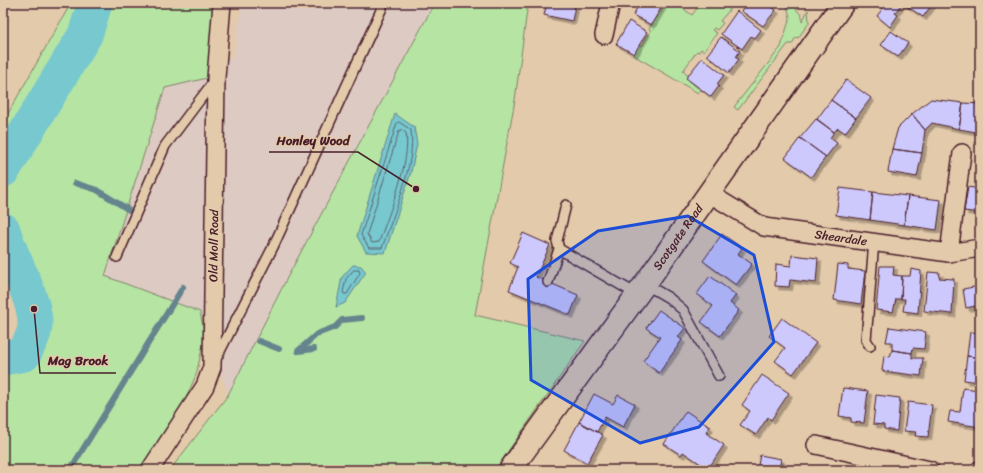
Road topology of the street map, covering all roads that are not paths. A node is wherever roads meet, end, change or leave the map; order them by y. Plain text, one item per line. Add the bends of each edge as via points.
1 (222, 3) edge
2 (611, 3) edge
3 (837, 5) edge
4 (382, 8) dead end
5 (604, 35) dead end
6 (216, 78) junction
7 (962, 153) dead end
8 (710, 194) junction
9 (566, 205) dead end
10 (874, 241) junction
11 (980, 248) edge
12 (559, 249) junction
13 (949, 253) junction
14 (117, 258) dead end
15 (548, 282) dead end
16 (642, 290) junction
17 (870, 346) dead end
18 (212, 367) junction
19 (719, 376) dead end
20 (816, 445) dead end
21 (150, 470) edge
22 (510, 470) edge
23 (930, 470) edge

1 - 6 street, Old Moll Road
2 - 5 street
3 - 8 street, Scotgate Road
4 - 18 lane via 273,247
6 - 14 lane via 166,146
6 - 18 street, Old Moll Road
7 - 13 street
8 - 10 street, Sheardale via 764,227
8 - 16 street, Scotgate Road
9 - 12 lane via 557,241
10 - 13 street, Sheardale
10 - 17 lane via 866,340
11 - 13 street, Sheardale
12 - 15 lane
12 - 16 lane
16 - 19 lane via 669,298 684,310
16 - 22 street, Scotgate Road
18 - 21 street, Old Moll Road via 205,386
20 - 23 street

